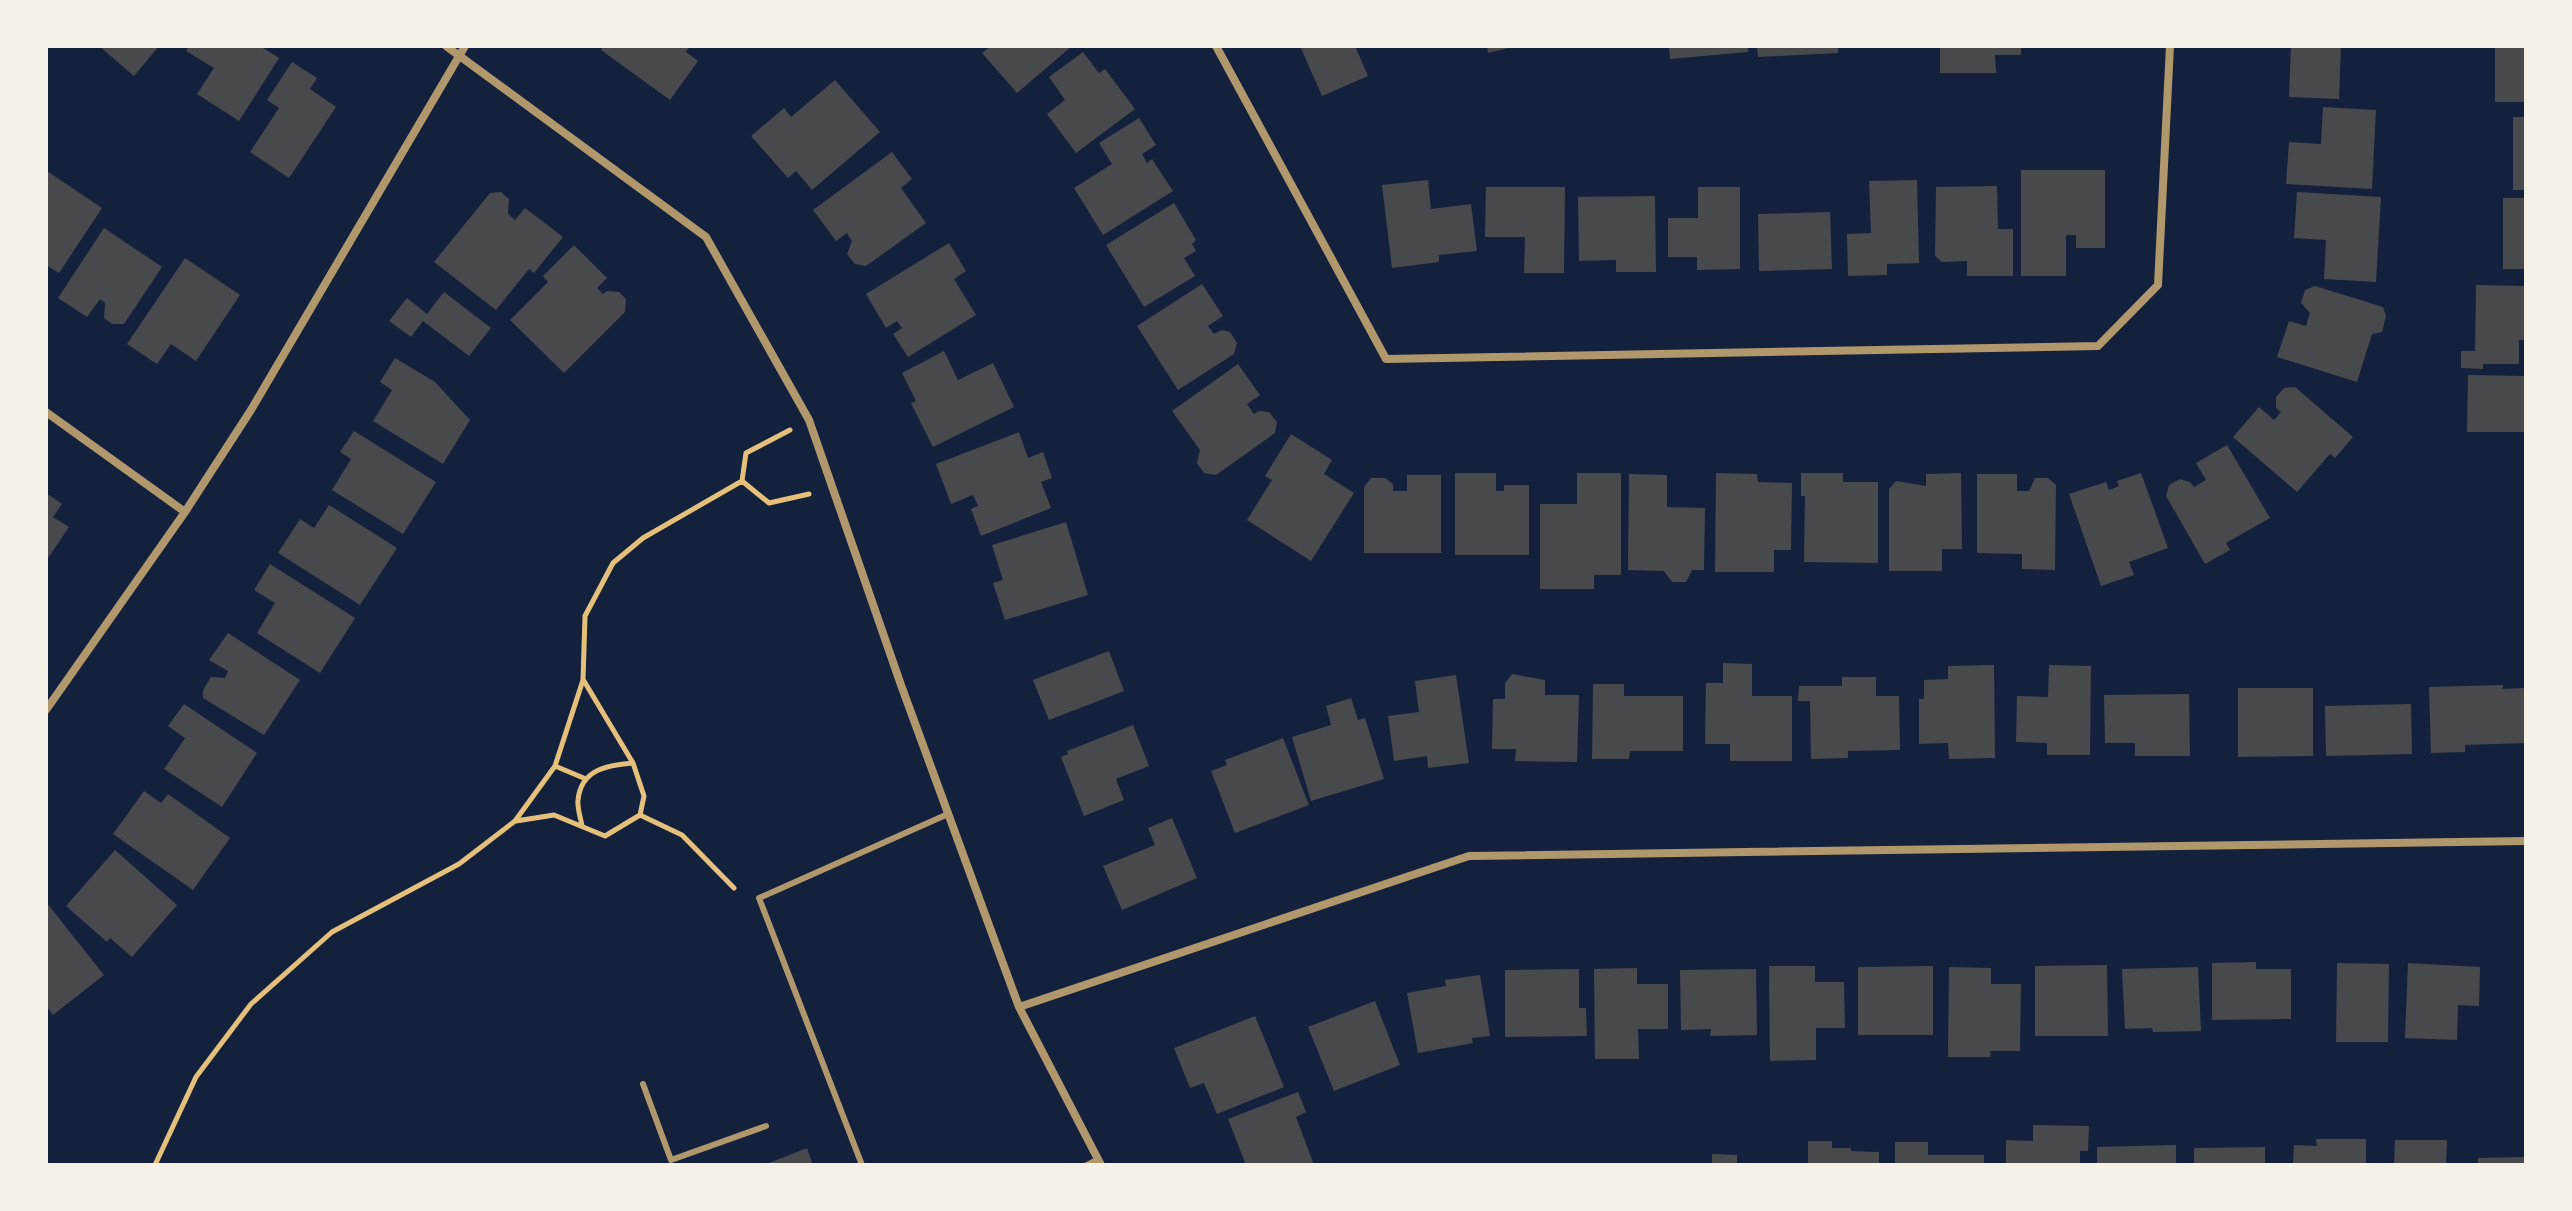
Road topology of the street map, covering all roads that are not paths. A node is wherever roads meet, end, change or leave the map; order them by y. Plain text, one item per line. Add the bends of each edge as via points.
1 (446, 46) edge
2 (465, 46) edge
3 (1216, 46) edge
4 (2170, 46) edge
5 (460, 55) junction
6 (46, 412) edge
7 (185, 512) junction
8 (46, 710) edge
9 (948, 814) junction
10 (2526, 841) edge
11 (1019, 1007) junction
12 (643, 1084) dead end
13 (766, 1126) dead end
14 (1099, 1162) edge
15 (862, 1165) edge
16 (1087, 1165) edge

1 - 5 street
2 - 5 street
3 - 4 street via 1386,359 2098,346 2158,285
5 - 7 street
5 - 9 street via 706,237 809,420
6 - 7 street
7 - 8 street
9 - 11 street
9 - 15 lane via 759,898
10 - 11 street via 1469,856
11 - 14 street
12 - 13 lane via 671,1160
14 - 16 lane

